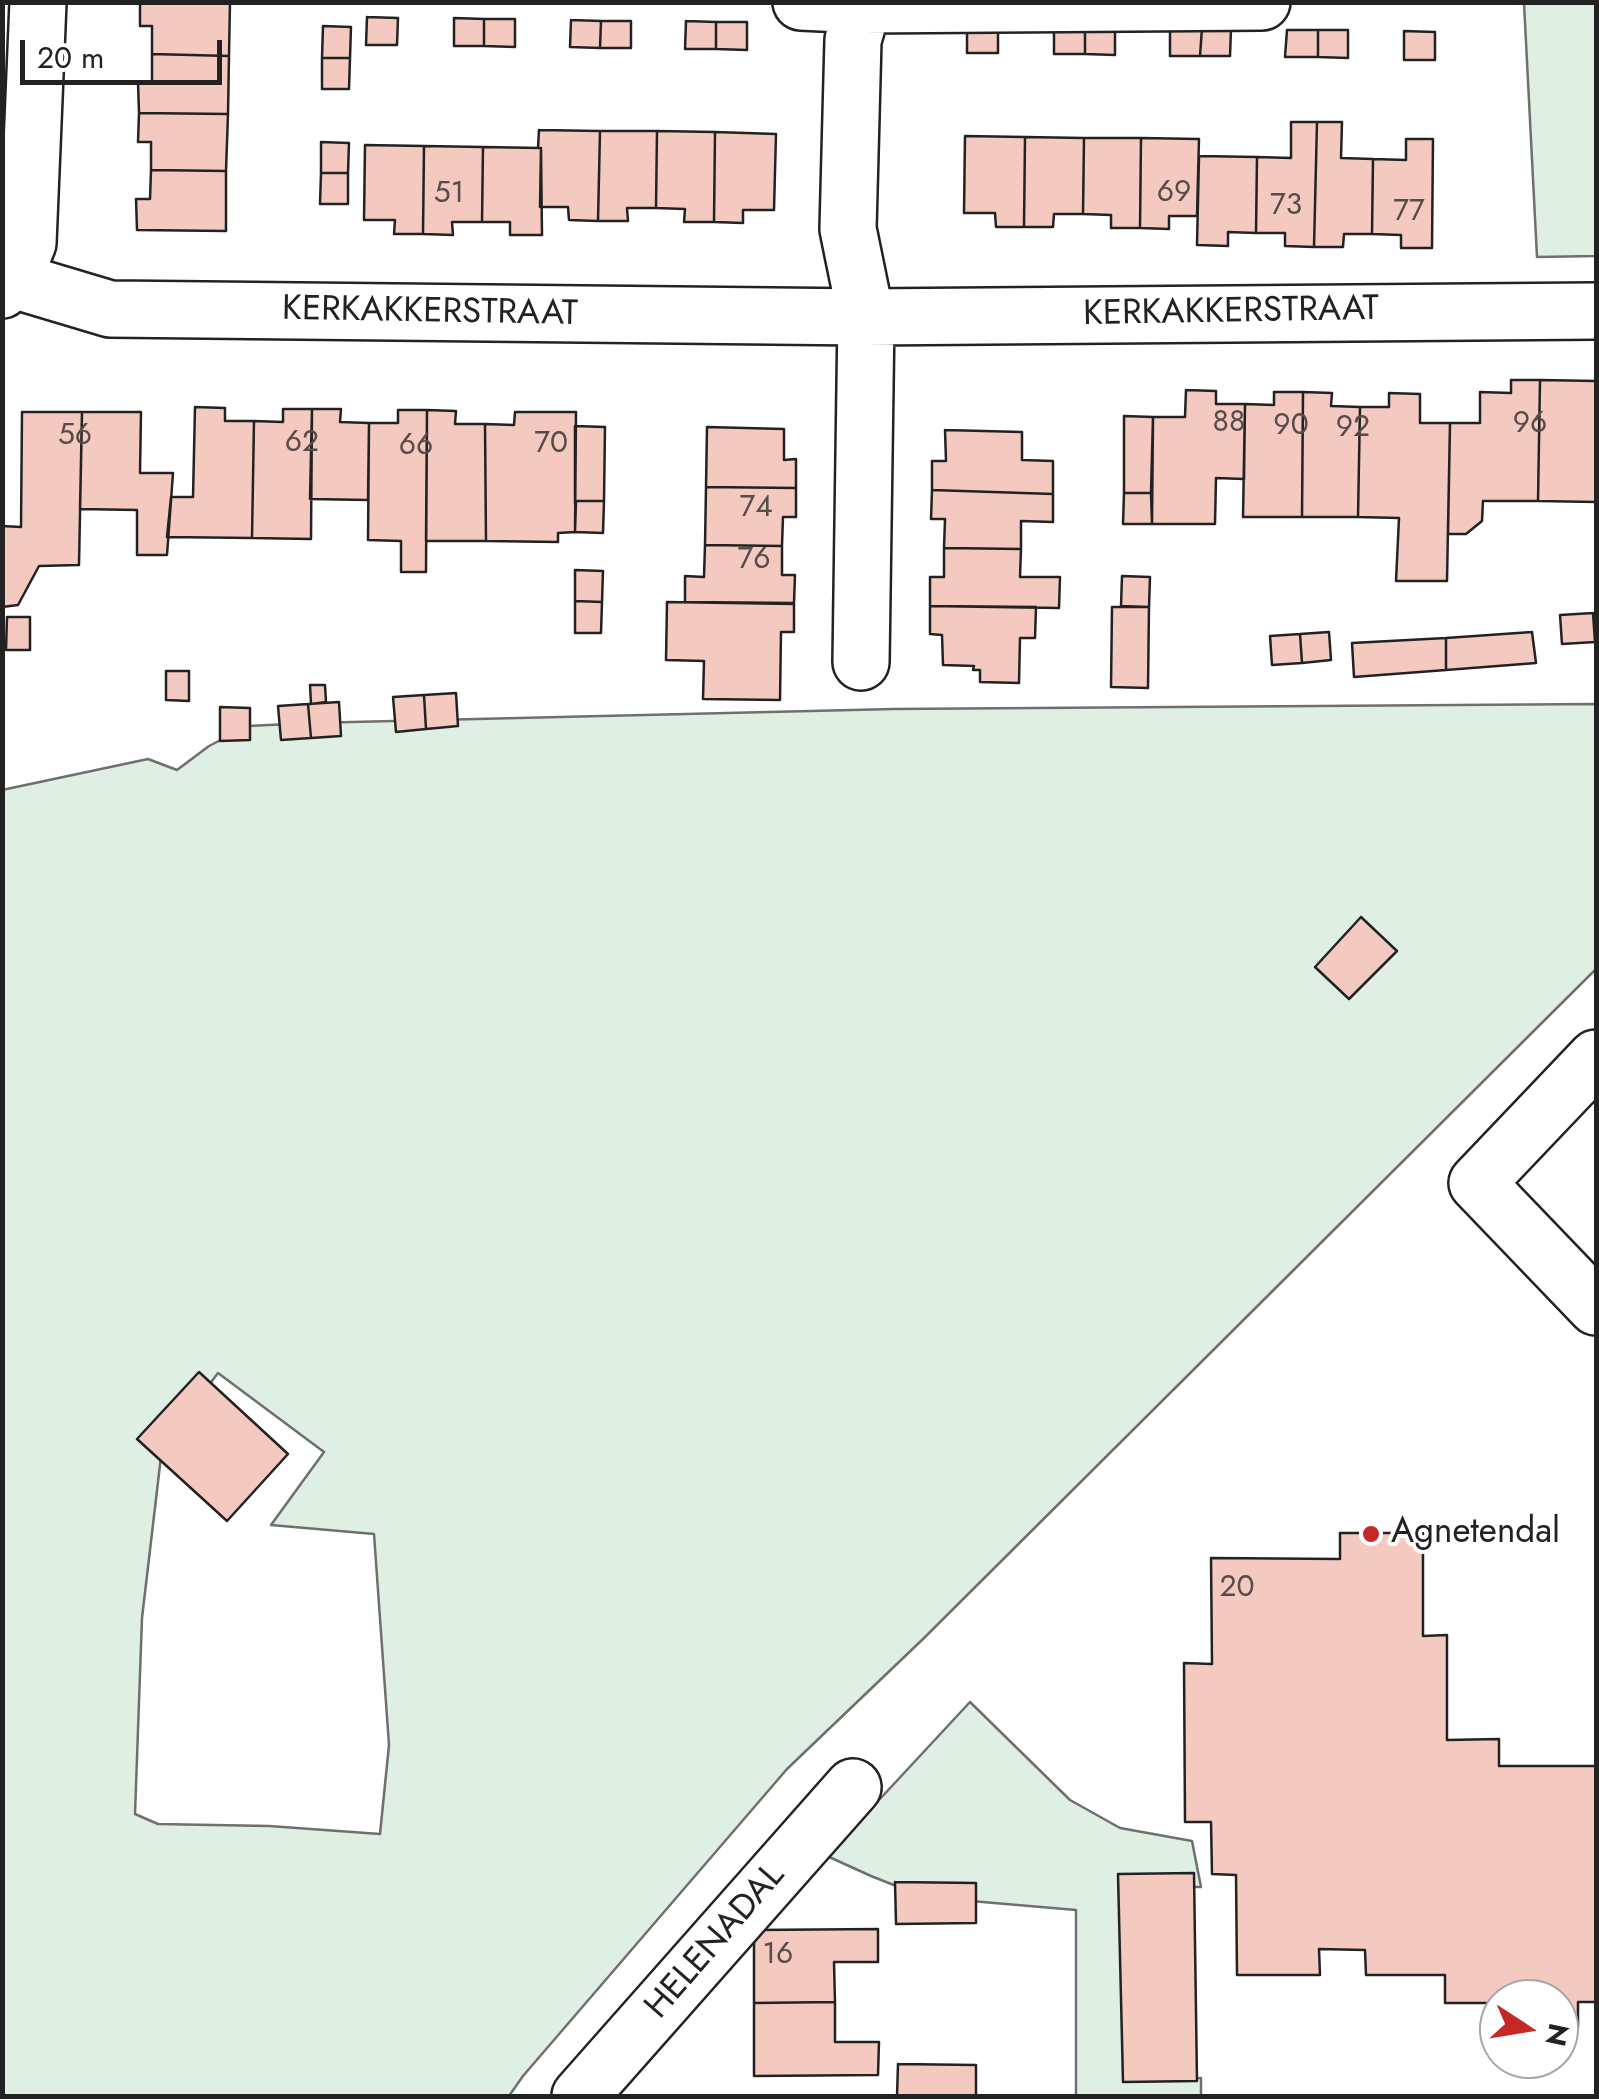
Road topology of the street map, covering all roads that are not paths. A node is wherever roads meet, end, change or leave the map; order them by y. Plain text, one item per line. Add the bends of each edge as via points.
1 (38, 2) edge
2 (800, 2) edge
3 (1262, 2) edge
4 (863, 4) edge
5 (8, 285) edge
6 (1596, 310) edge
7 (866, 317) junction
8 (862, 662) dead end
9 (1596, 1058) edge
10 (1596, 1307) edge
11 (853, 1788) dead end
12 (580, 2096) edge

1 - 5 street via 28,242
2 - 4 street
3 - 4 street
4 - 7 street via 853,40 848,229
5 - 7 street, KERKAKKERSTRAAT via 110,309
6 - 7 street, KERKAKKERSTRAAT
7 - 8 street
9 - 10 street via 1478,1184
11 - 12 street, HELENADAL

